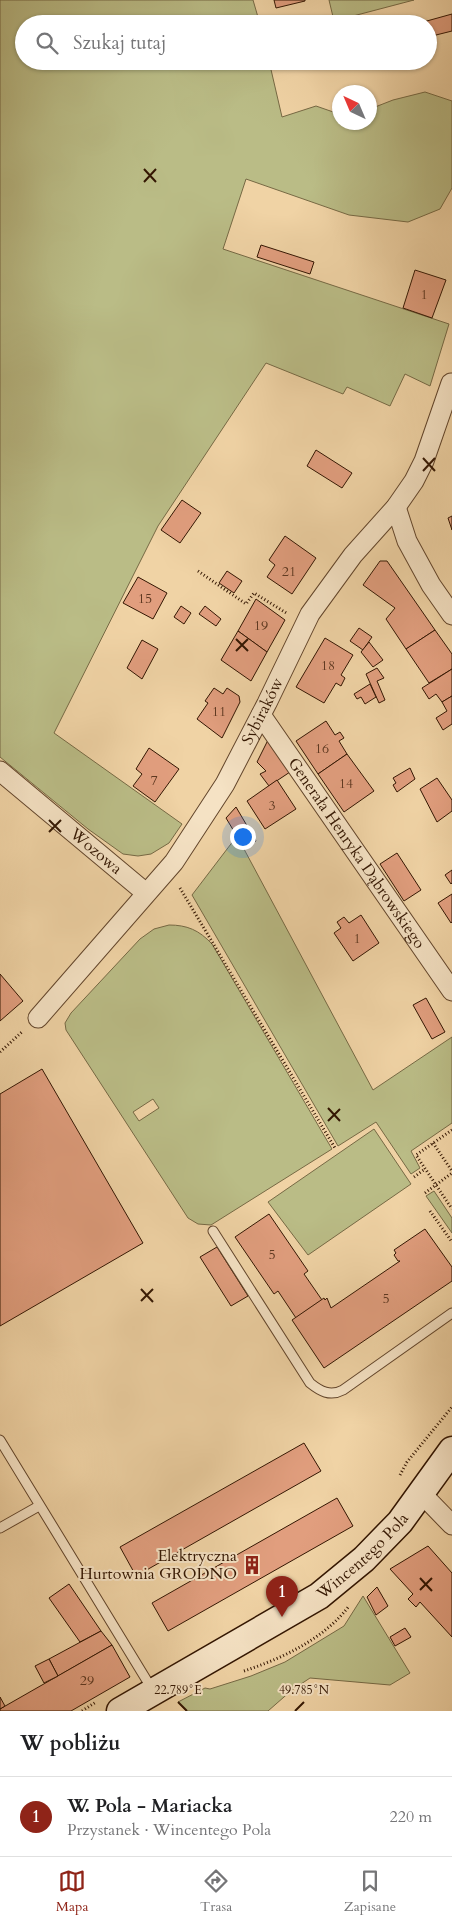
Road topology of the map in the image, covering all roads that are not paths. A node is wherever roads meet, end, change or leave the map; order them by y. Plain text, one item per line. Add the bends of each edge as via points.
1 (452, 382) edge
2 (396, 507) junction
3 (452, 615) edge
4 (262, 715) junction
5 (0, 771) edge
6 (146, 893) junction
7 (452, 991) edge
8 (38, 1018) road end
9 (213, 1230) dead end
10 (452, 1313) edge
11 (0, 1440) edge
12 (452, 1450) edge
13 (421, 1493) junction
14 (39, 1506) junction
15 (452, 1524) edge
16 (0, 1528) edge
17 (153, 1691) junction
18 (120, 1711) edge

1 - 2 street, Sybiraków via 424,460
2 - 3 street via 407,542
2 - 4 street, Sybiraków via 353,555 311,612
4 - 6 street, Sybiraków via 194,834
4 - 7 street, Generała Henryka Dąbrowskiego
5 - 6 street, Wozowa
6 - 8 street, Sybiraków
9 - 10 lane via 310,1383 321,1391 336,1394 343,1390
11 - 14 lane
12 - 13 main road, Wincentego Pola
13 - 15 street
13 - 17 main road, Wincentego Pola via 378,1546 319,1596
14 - 16 lane
14 - 17 lane
17 - 18 main road, Wincentego Pola

